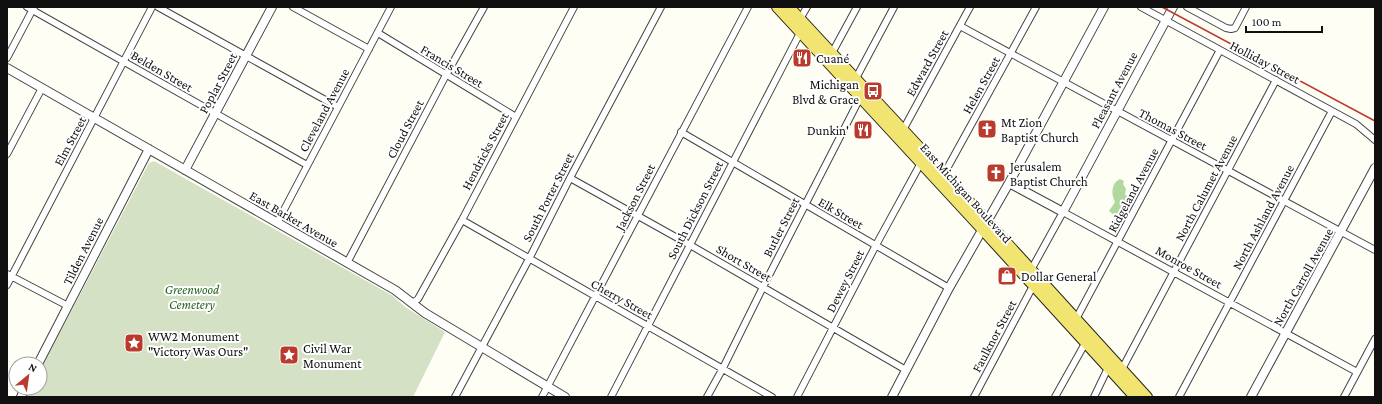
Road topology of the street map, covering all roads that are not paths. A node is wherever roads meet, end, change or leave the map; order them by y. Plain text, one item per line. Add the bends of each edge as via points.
1 (152, 7) edge
2 (158, 7) edge
3 (272, 7) edge
4 (293, 7) edge
5 (391, 7) edge
6 (484, 7) edge
7 (574, 7) edge
8 (661, 7) edge
9 (748, 7) edge
10 (777, 7) edge
11 (789, 7) edge
12 (807, 7) edge
13 (857, 7) edge
14 (894, 7) edge
15 (970, 7) edge
16 (1036, 7) edge
17 (1104, 7) edge
18 (1141, 7) edge
19 (1173, 7) edge
20 (1187, 7) edge
21 (1246, 7) edge
22 (31, 8) edge
23 (800, 19) junction
24 (1166, 20) junction
25 (960, 26) junction
26 (378, 33) junction
27 (800, 33) junction
28 (369, 49) junction
29 (1220, 50) junction
30 (832, 53) junction
31 (1011, 54) junction
32 (245, 56) junction
33 (7, 58) edge
34 (123, 62) junction
35 (7, 68) edge
36 (446, 75) junction
37 (1276, 80) junction
38 (852, 82) junction
39 (1063, 82) junction
40 (42, 88) junction
41 (864, 94) junction
42 (338, 108) junction
43 (1116, 111) junction
44 (1332, 111) junction
45 (215, 114) junction
46 (516, 117) junction
47 (95, 118) junction
48 (903, 130) junction
49 (681, 132) junction
50 (1375, 140) edge
51 (1172, 141) junction
52 (149, 149) junction
53 (7, 154) edge
54 (924, 160) junction
55 (732, 162) junction
56 (307, 165) junction
57 (1375, 168) edge
58 (185, 170) junction
59 (1227, 171) junction
60 (944, 174) junction
61 (570, 178) junction
62 (1009, 183) junction
63 (1284, 201) junction
64 (805, 204) junction
65 (1063, 212) junction
66 (637, 216) junction
67 (462, 220) junction
68 (277, 223) junction
69 (984, 225) junction
70 (1341, 232) junction
71 (1118, 242) junction
72 (690, 245) junction
73 (876, 245) junction
74 (1375, 250) edge
75 (529, 259) junction
76 (347, 263) junction
77 (1031, 270) junction
78 (1174, 273) junction
79 (9, 275) edge
80 (7, 285) edge
81 (1033, 286) junction
82 (762, 287) junction
83 (949, 288) junction
84 (596, 296) junction
85 (412, 303) junction
86 (1230, 303) junction
87 (68, 306) junction
88 (1076, 319) junction
89 (648, 326) junction
90 (834, 327) junction
91 (1286, 333) junction
92 (1088, 339) junction
93 (1375, 339) edge
94 (483, 347) junction
95 (42, 356) edge
96 (723, 368) junction
97 (1108, 368) junction
98 (1122, 369) junction
99 (906, 370) junction
100 (1357, 372) junction
101 (547, 387) junction
102 (455, 397) edge
103 (542, 397) edge
104 (565, 397) edge
105 (611, 397) edge
106 (707, 397) edge
107 (772, 397) edge
108 (797, 397) edge
109 (892, 397) edge
110 (974, 397) edge
111 (1055, 397) edge
112 (1094, 397) edge
113 (1135, 397) edge
114 (1147, 397) edge
115 (1179, 397) edge
116 (1251, 397) edge
117 (1344, 397) edge

1 - 34 street, Elm Street
2 - 32 street
3 - 32 street, Poplar Street
4 - 28 street
5 - 26 street, Cleveland Avenue
6 - 36 street, Cloud Street
7 - 46 street, Hendricks Street
8 - 61 street, South Porter Street
9 - 49 street, Jackson Street
10 - 27 main road, East Michigan Boulevard
11 - 23 main road, East Michigan Boulevard
12 - 23 street
13 - 30 street
14 - 38 street
15 - 25 street, Edward Street
16 - 31 street, Helen Street
17 - 39 street
18 - 24 street, Holliday Street
19 - 24 street, Pleasant Avenue
20 - 21 street via 1231,29 1235,28
22 - 33 street
22 - 34 street, Belden Street
23 - 30 main road, East Michigan Boulevard
24 - 29 street, Holliday Street
24 - 43 street, Pleasant Avenue
25 - 31 street, Thomas Street
25 - 48 street, Edward Street
26 - 28 street, Cleveland Avenue
26 - 36 street, Francis Street
27 - 38 main road, East Michigan Boulevard
27 - 55 street, South Dickson Street
28 - 42 street, Cleveland Avenue
29 - 37 street, Holliday Street
29 - 51 street, Ridgeland Avenue
30 - 38 main road, East Michigan Boulevard
31 - 39 street, Thomas Street
31 - 60 street, Helen Street
32 - 42 street
32 - 45 street, Poplar Street
34 - 45 street, Belden Street
34 - 47 street, Elm Street
35 - 40 street, East Barker Avenue
36 - 46 street, Francis Street
36 - 76 street, Cloud Street
37 - 44 street, Holliday Street
37 - 59 street, North Calumet Avenue
38 - 41 main road, East Michigan Boulevard
39 - 43 street, Thomas Street
39 - 62 street
40 - 47 street, East Barker Avenue
40 - 53 street
41 - 48 main road, East Michigan Boulevard
41 - 54 main road, East Michigan Boulevard
41 - 64 street, Butler Street
42 - 56 street, Cleveland Avenue
43 - 51 street, Thomas Street
43 - 65 street, Pleasant Avenue
44 - 50 street, Holliday Street via 1356,124
44 - 63 street, North Ashland Avenue
45 - 56 street, Belden Street
45 - 58 street, Poplar Street
46 - 67 street, Hendricks Street
47 - 52 street, East Barker Avenue
47 - 79 street, Elm Street
48 - 54 main road, East Michigan Boulevard
49 - 55 street, Elk Street
49 - 66 street, Jackson Street
51 - 59 street, Thomas Street
51 - 71 street, Ridgeland Avenue
52 - 58 street, East Barker Avenue
52 - 87 street, Tilden Avenue
54 - 60 main road, East Michigan Boulevard
54 - 69 main road, East Michigan Boulevard
54 - 73 street, Dewey Street
55 - 64 street, Elk Street
55 - 72 street, South Dickson Street
56 - 68 street, Cleveland Avenue
57 - 70 street, North Carroll Avenue
58 - 68 street, East Barker Avenue
59 - 63 street, Thomas Street
59 - 78 street, North Calumet Avenue
60 - 69 main road, East Michigan Boulevard
61 - 66 street, Short Street
61 - 75 street, South Porter Street
62 - 65 street, Monroe Street
62 - 69 street
63 - 70 street, Thomas Street
63 - 86 street, North Ashland Avenue
64 - 73 street, Elk Street
64 - 82 street, Butler Street
65 - 71 street, Monroe Street
65 - 77 street, Pleasant Avenue
66 - 72 street, Short Street
66 - 84 street, Jackson Street
67 - 75 street, Cherry Street
67 - 85 street, Hendricks Street via 418,299
68 - 76 street, East Barker Avenue
69 - 77 main road, East Michigan Boulevard
69 - 81 main road, East Michigan Boulevard
69 - 83 street
70 - 74 street, Thomas Street
70 - 91 street, North Carroll Avenue
71 - 78 street, Monroe Street
71 - 88 street, Ridgeland Avenue
72 - 82 street, Short Street
72 - 89 street, South Dickson Street
73 - 83 street, Elk Street
73 - 90 street, Dewey Street
75 - 84 street, Cherry Street
75 - 94 street, South Porter Street
76 - 85 street, East Barker Avenue via 395,290
77 - 88 main road, East Michigan Boulevard
78 - 86 street, Monroe Street
78 - 98 street, North Calumet Avenue
79 - 80 street, Elm Street
79 - 87 street
81 - 92 main road, East Michigan Boulevard
81 - 110 street, Faulknor Street
82 - 90 street, Short Street
82 - 96 street, Butler Street
83 - 99 street
84 - 89 street, Cherry Street
84 - 101 street, Jackson Street
85 - 94 street, East Barker Avenue
86 - 91 street, Monroe Street
86 - 115 street, North Ashland Avenue
87 - 95 street, Tilden Avenue
88 - 92 main road, East Michigan Boulevard
89 - 96 street, Cherry Street
89 - 105 street, South Dickson Street
90 - 99 street, Short Street
90 - 108 street, Dewey Street
91 - 100 street, Monroe Street
91 - 116 street, North Carroll Avenue
92 - 97 main road, East Michigan Boulevard
92 - 98 main road, East Michigan Boulevard
92 - 111 street
93 - 100 street
94 - 101 street, East Barker Avenue
94 - 102 street, South Porter Street
96 - 106 street, Butler Street
96 - 107 street, Cherry Street
97 - 112 street
97 - 113 main road, East Michigan Boulevard
98 - 114 main road, East Michigan Boulevard
99 - 109 street
100 - 117 street
101 - 103 street, Jackson Street
101 - 104 street, East Barker Avenue

